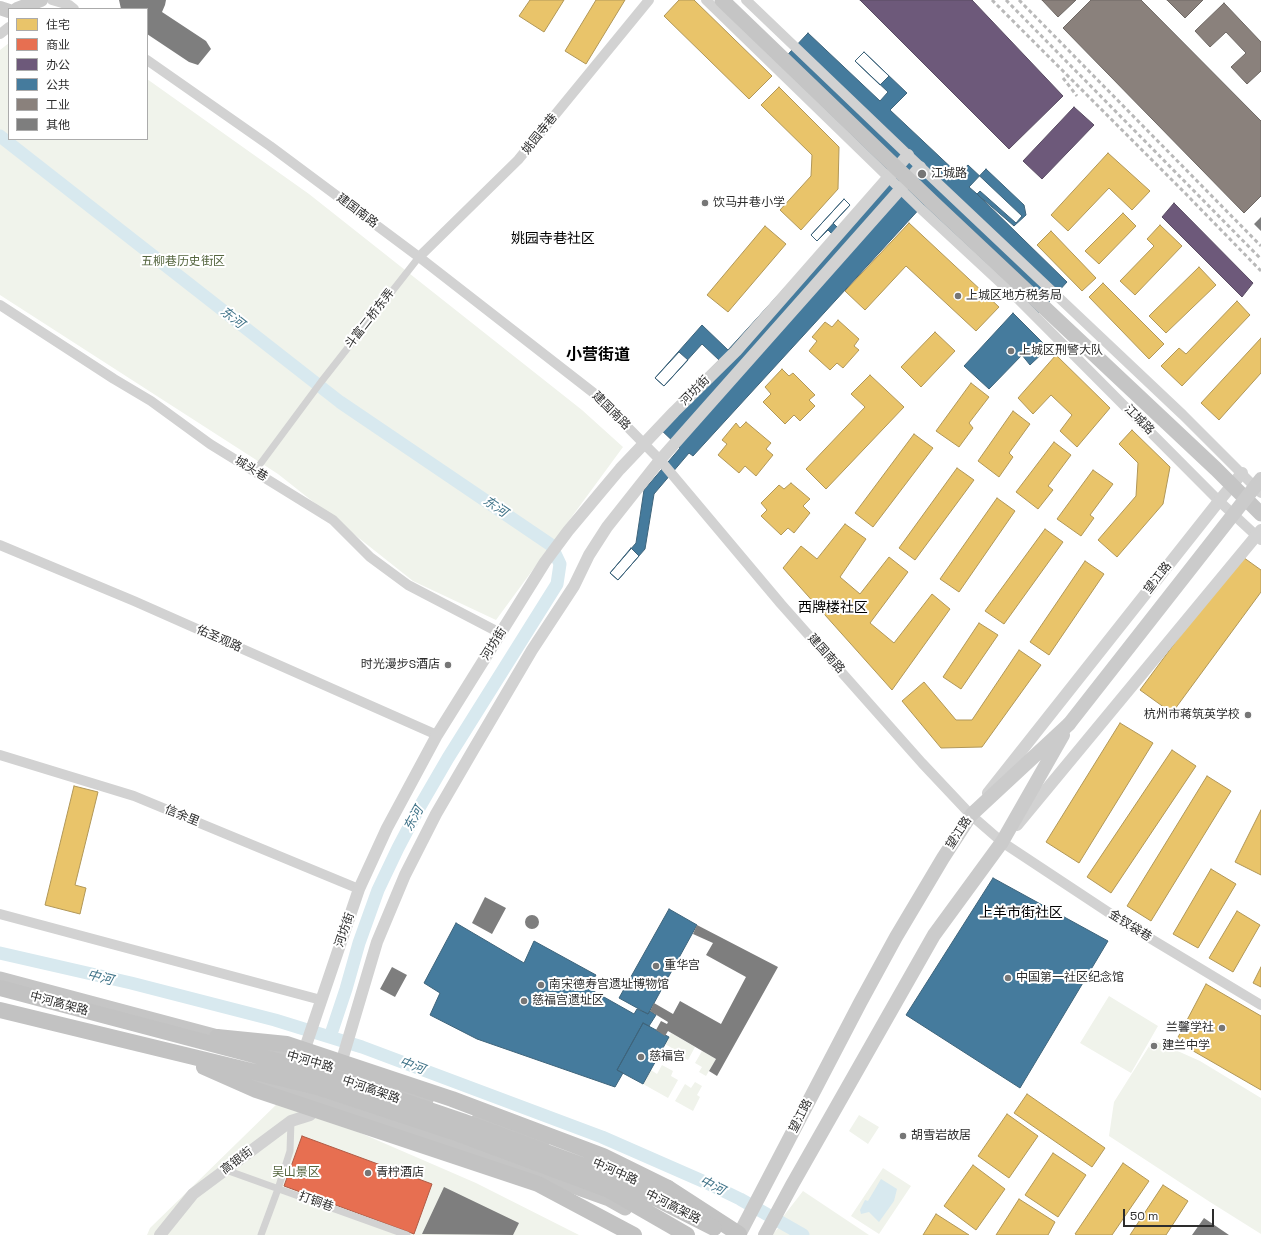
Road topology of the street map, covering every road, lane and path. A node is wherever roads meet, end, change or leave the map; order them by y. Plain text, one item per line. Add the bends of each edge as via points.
1 (42, 0) edge
2 (52, 0) edge
3 (649, 0) edge
4 (706, 0) edge
5 (722, 0) edge
6 (746, 0) edge
7 (20, 8) edge
8 (33, 8) edge
9 (72, 8) edge
10 (8, 28) edge
11 (0, 34) edge
12 (148, 61) edge
13 (908, 155) junction
14 (920, 167) junction
15 (893, 172) junction
16 (904, 184) junction
17 (419, 257) junction
18 (0, 305) edge
19 (1052, 325) junction
20 (644, 444) junction
21 (660, 460) junction
22 (255, 472) junction
23 (1242, 473) junction
24 (1261, 479) edge
25 (1232, 485) junction
26 (1261, 493) edge
27 (1219, 501) junction
28 (1261, 514) edge
29 (1260, 535) edge
30 (0, 545) edge
31 (500, 633) junction
32 (1069, 724) junction
33 (437, 735) junction
34 (0, 755) edge
35 (971, 814) junction
36 (1002, 842) junction
37 (359, 889) junction
38 (0, 914) edge
39 (0, 979) edge
40 (0, 988) edge
41 (320, 1002) junction
42 (1261, 1005) edge
43 (0, 1010) edge
44 (0, 1015) edge
45 (170, 1033) junction
46 (166, 1050) junction
47 (302, 1059) junction
48 (339, 1070) junction
49 (294, 1090) junction
50 (324, 1100) junction
51 (291, 1121) junction
52 (226, 1170) junction
53 (278, 1188) junction
54 (767, 1231) edge
55 (160, 1235) edge
56 (261, 1235) edge
57 (407, 1235) edge
58 (634, 1235) edge
59 (674, 1235) edge
60 (687, 1235) edge
61 (727, 1235) edge
62 (740, 1235) edge

1 - 7 main road
1 - 8 street
2 - 9 street
3 - 17 street, 姚园寺巷 via 518,160
4 - 15 street, 江城路
5 - 15 main road, 江城路
6 - 13 street
10 - 11 street
12 - 17 street, 建国南路 via 270,146
13 - 14 street
13 - 15 street, 河坊街
14 - 16 street, 河坊街
14 - 23 street
15 - 16 main road, 江城路
15 - 20 street, 河坊街 via 736,351
16 - 19 main road, 江城路
16 - 21 street, 河坊街
17 - 20 street, 建国南路 via 595,394
17 - 22 street, 斗富二桥东弄 via 321,382
18 - 22 street, 城头巷 via 151,401 210,444
19 - 25 main road, 江城路
19 - 27 street, 江城路
20 - 21 street, 建国南路
20 - 31 street, 河坊街 via 564,536
21 - 35 street, 建国南路 via 781,604 922,763
21 - 48 street, 河坊街 via 607,527 589,555 574,586 532,650 436,814 405,875 377,942
22 - 31 street, 城头巷 via 333,520 370,557 408,585
23 - 25 street, 望江路
23 - 26 street
24 - 32 main road, bridge
25 - 27 street, 望江路
25 - 28 main road, 江城路
27 - 29 street, 江城路
27 - 35 street, 望江路
29 - 36 street
30 - 33 street, 佑圣观路 via 134,601
31 - 33 street, 河坊街
32 - 35 main road
32 - 36 main road
33 - 37 street, 河坊街 via 387,828
34 - 37 street, 信余里 via 134,796
35 - 36 street, 建国南路
35 - 62 main road, 望江路 via 896,937
36 - 42 street, 金钗袋巷 via 1122,922
36 - 54 main road via 934,935
37 - 41 street, 河坊街
38 - 41 street
39 - 47 main road, 中河中路
40 - 45 highway, 中河高架路, bridge
41 - 47 street, 河坊街
43 - 46 highway, 中河高架路, bridge
44 - 49 main road
45 - 61 highway, 中河高架路, bridge via 318,1072 469,1123 614,1177
45 - 62 highway, bridge via 287,1044 452,1098 603,1156 668,1188
46 - 58 highway, bridge via 256,1090 538,1184
46 - 60 highway, 中河高架路, bridge via 317,1087 459,1134 609,1190
47 - 48 main road, 中河中路
47 - 49 street, 河坊街
48 - 50 street, 河坊街
48 - 62 main road, 中河中路 via 508,1129 612,1169
49 - 50 main road
49 - 51 street, 河坊街
50 - 51 street, 高银街 via 310,1115
50 - 59 main road via 609,1199
51 - 52 street, 高银街
51 - 53 street, 河坊街 via 290,1151
52 - 53 street, 打铜巷
52 - 55 street, 高银街 via 193,1194
53 - 56 street, 河坊街
53 - 57 street, 打铜巷

